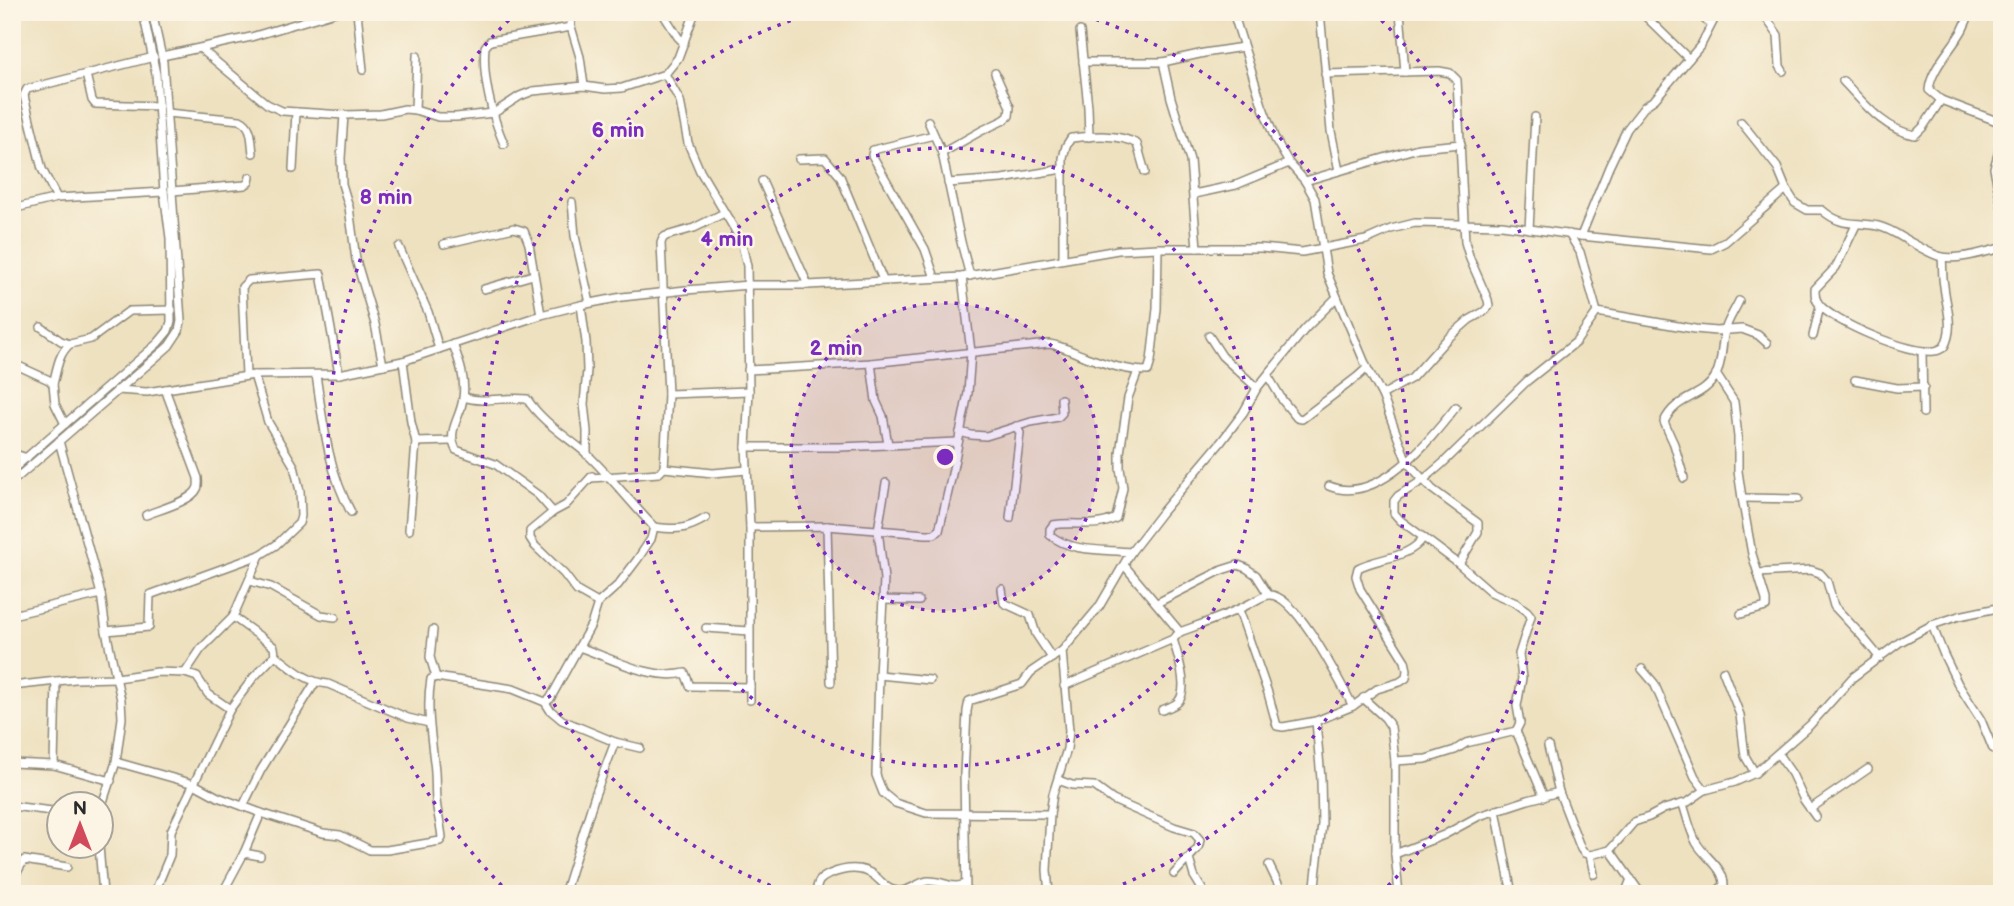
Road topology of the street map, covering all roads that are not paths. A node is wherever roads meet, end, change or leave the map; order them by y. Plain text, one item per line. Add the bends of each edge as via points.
1 (143, 12) edge
2 (152, 12) edge
3 (335, 12) edge
4 (357, 12) edge
5 (571, 12) edge
6 (662, 12) edge
7 (695, 12) edge
8 (1233, 12) edge
9 (1320, 12) edge
10 (1400, 12) edge
11 (1641, 12) edge
12 (1696, 12) edge
13 (1718, 12) edge
14 (1762, 12) edge
15 (1970, 12) edge
16 (1710, 24) junction
17 (571, 27) junction
18 (1080, 31) dead end
19 (684, 43) junction
20 (1243, 47) junction
21 (201, 49) junction
22 (158, 56) junction
23 (417, 57) dead end
24 (1689, 59) junction
25 (1083, 62) junction
26 (1163, 62) junction
27 (363, 70) dead end
28 (1405, 72) junction
29 (1783, 72) dead end
30 (995, 73) dead end
31 (86, 74) junction
32 (665, 74) junction
33 (1325, 74) junction
34 (1843, 81) dead end
35 (584, 86) junction
36 (1941, 100) junction
37 (159, 106) junction
38 (415, 110) junction
39 (296, 112) junction
40 (167, 113) junction
41 (494, 113) junction
42 (344, 115) junction
43 (1535, 117) dead end
44 (928, 121) dead end
45 (1741, 122) dead end
46 (2002, 123) edge
47 (934, 135) junction
48 (1089, 136) junction
49 (2002, 141) edge
50 (504, 144) dead end
51 (1461, 144) junction
52 (253, 153) dead end
53 (942, 153) junction
54 (799, 159) dead end
55 (1289, 163) junction
56 (293, 169) dead end
57 (1063, 169) junction
58 (1339, 171) junction
59 (1145, 172) dead end
60 (250, 177) dead end
61 (762, 181) dead end
62 (1305, 181) junction
63 (948, 183) junction
64 (1786, 189) junction
65 (168, 191) junction
66 (1194, 194) junction
67 (57, 198) junction
68 (572, 202) dead end
69 (2002, 208) edge
70 (12, 209) edge
71 (724, 213) junction
72 (1463, 223) junction
73 (1856, 225) junction
74 (1529, 229) junction
75 (1569, 234) junction
76 (1581, 236) junction
77 (444, 244) dead end
78 (399, 247) dead end
79 (1158, 248) junction
80 (1197, 248) junction
81 (2002, 248) edge
82 (1324, 249) junction
83 (1942, 257) junction
84 (1063, 259) junction
85 (533, 275) junction
86 (966, 276) junction
87 (935, 278) junction
88 (883, 281) junction
89 (749, 285) junction
90 (808, 285) junction
91 (484, 289) dead end
92 (662, 292) junction
93 (1336, 298) junction
94 (1740, 301) dead end
95 (590, 303) junction
96 (581, 305) junction
97 (1820, 306) junction
98 (172, 310) junction
99 (1597, 312) junction
100 (541, 315) junction
101 (40, 327) dead end
102 (1725, 330) junction
103 (1209, 336) dead end
104 (1813, 336) dead end
105 (1767, 343) dead end
106 (70, 344) junction
107 (453, 344) junction
108 (439, 349) junction
109 (1922, 351) junction
110 (971, 352) junction
111 (403, 361) junction
112 (12, 363) edge
113 (871, 363) junction
114 (383, 365) junction
115 (1367, 368) junction
116 (748, 370) junction
117 (1138, 371) junction
118 (339, 374) junction
119 (1716, 374) junction
120 (250, 375) junction
121 (316, 375) junction
122 (1268, 376) junction
123 (1855, 380) dead end
124 (53, 384) junction
125 (1924, 387) junction
126 (1257, 388) junction
127 (165, 389) junction
128 (117, 390) junction
129 (749, 391) junction
130 (668, 394) junction
131 (1382, 395) junction
132 (464, 397) junction
133 (1061, 399) dead end
134 (1456, 407) dead end
135 (1923, 413) dead end
136 (65, 424) junction
137 (1016, 426) junction
138 (960, 432) junction
139 (59, 441) junction
140 (451, 441) junction
141 (416, 442) junction
142 (958, 442) junction
143 (888, 444) junction
144 (746, 447) junction
145 (12, 453) edge
146 (587, 455) junction
147 (27, 458) junction
148 (1407, 463) junction
149 (600, 468) junction
150 (664, 468) junction
151 (12, 470) edge
152 (747, 470) junction
153 (610, 477) junction
154 (591, 478) junction
155 (1684, 478) dead end
156 (1423, 480) junction
157 (12, 482) edge
158 (886, 483) dead end
159 (1329, 486) dead end
160 (2002, 486) edge
161 (1742, 498) junction
162 (1798, 499) dead end
163 (351, 512) dead end
164 (553, 512) junction
165 (146, 514) dead end
166 (706, 518) dead end
167 (1010, 518) dead end
168 (827, 526) junction
169 (654, 527) junction
170 (750, 527) junction
171 (410, 530) dead end
172 (878, 530) junction
173 (2002, 532) edge
174 (1423, 538) junction
175 (1131, 552) junction
176 (260, 555) junction
177 (1459, 564) junction
178 (1124, 565) junction
179 (1758, 573) junction
180 (250, 581) junction
181 (1002, 589) dead end
182 (101, 594) junction
183 (1268, 594) junction
184 (883, 600) junction
185 (919, 601) dead end
186 (598, 603) junction
187 (1157, 603) junction
188 (1239, 610) junction
189 (2001, 610) edge
190 (1741, 614) dead end
191 (12, 615) edge
192 (233, 617) junction
193 (335, 617) dead end
194 (1932, 625) junction
195 (706, 628) dead end
196 (433, 630) dead end
197 (106, 631) junction
198 (749, 631) junction
199 (1180, 632) junction
200 (1173, 639) junction
201 (579, 647) junction
202 (1062, 651) junction
203 (275, 655) junction
204 (1052, 658) junction
205 (1880, 658) junction
206 (1642, 669) dead end
207 (1723, 671) dead end
208 (185, 673) junction
209 (879, 675) junction
210 (436, 677) junction
211 (117, 678) junction
212 (930, 680) dead end
213 (55, 681) junction
214 (831, 682) dead end
215 (315, 683) junction
216 (12, 686) edge
217 (1064, 686) junction
218 (750, 687) junction
219 (1363, 698) junction
220 (750, 699) dead end
221 (545, 702) junction
222 (1353, 706) junction
223 (230, 709) junction
224 (1162, 710) dead end
225 (1316, 721) junction
226 (429, 723) junction
227 (1516, 731) junction
228 (615, 742) junction
229 (1548, 746) dead end
230 (640, 748) dead end
231 (1993, 749) dead end
232 (1777, 754) junction
233 (1395, 761) junction
234 (116, 762) junction
235 (12, 763) edge
236 (54, 765) junction
237 (1868, 769) dead end
238 (1755, 773) junction
239 (1058, 780) junction
240 (111, 781) junction
241 (194, 784) junction
242 (108, 790) edge
243 (1705, 790) junction
244 (1559, 792) junction
245 (1544, 797) junction
246 (1683, 804) junction
247 (12, 806) edge
248 (243, 806) junction
249 (1810, 809) junction
250 (1496, 810) junction
251 (46, 811) edge
252 (965, 812) junction
253 (261, 813) junction
254 (1050, 814) junction
255 (1816, 817) dead end
256 (1610, 850) junction
257 (244, 853) junction
258 (1395, 854) junction
259 (1590, 855) junction
260 (260, 856) dead end
261 (1189, 859) junction
262 (100, 860) edge
263 (1269, 865) dead end
264 (67, 867) dead end
265 (1174, 874) dead end
266 (1594, 874) dead end
267 (1631, 879) junction
268 (12, 881) edge
269 (965, 884) junction
270 (103, 894) edge
271 (154, 894) edge
272 (222, 894) edge
273 (564, 894) edge
274 (816, 894) edge
275 (966, 894) edge
276 (1049, 894) edge
277 (1205, 894) edge
278 (1283, 894) edge
279 (1314, 894) edge
280 (1399, 894) edge
281 (1512, 894) edge
282 (1625, 894) edge
283 (1643, 894) edge
284 (1714, 894) edge

1 - 22 street
2 - 22 street
3 - 21 street
4 - 27 street
5 - 17 street
6 - 19 street
7 - 19 street
8 - 20 street
9 - 33 street
10 - 28 street
11 - 24 street
12 - 16 street
13 - 16 street
14 - 29 street via 1778,35
15 - 36 street via 1928,86
16 - 24 street via 1701,46
17 - 35 street
17 - 41 street via 487,44 485,77
18 - 25 street
19 - 32 street
20 - 26 street
20 - 55 street via 1275,139
21 - 22 street
21 - 39 street via 267,104
22 - 31 street
22 - 37 street
22 - 40 street
23 - 38 street
24 - 76 street via 1628,129
25 - 26 street
25 - 48 street
26 - 66 street via 1190,160
28 - 33 street
28 - 51 street via 1439,71 1455,76
30 - 53 street via 1010,107 1009,116
31 - 37 street via 96,104
31 - 67 street via 27,89 24,94 42,169
32 - 35 street via 622,88
32 - 71 street via 680,101 688,143
33 - 58 street
34 - 36 street via 1901,133 1915,135
35 - 41 street via 533,91
36 - 46 street
37 - 65 street
38 - 41 street via 438,117
38 - 42 street
39 - 42 street
39 - 56 street
40 - 52 street via 240,120 250,128
40 - 65 street
41 - 50 street
42 - 114 street via 342,184
43 - 74 street
44 - 47 street
45 - 64 street via 1777,167
47 - 53 street
47 - 87 street via 873,150 872,155 925,249
48 - 57 street via 1071,138
48 - 59 street via 1130,139 1137,144
49 - 69 street via 1994,169
51 - 58 street via 1418,148
51 - 72 street
53 - 63 street
54 - 88 street via 825,158 840,176
55 - 62 street
55 - 66 street via 1236,185
57 - 63 street via 1002,180
57 - 84 street
58 - 62 street
60 - 65 street via 245,185
61 - 90 street
62 - 82 street via 1315,199
63 - 86 street
64 - 73 street via 1795,203 1807,210 1822,210 1832,219
64 - 76 street via 1712,249
65 - 67 street
65 - 98 street
65 - 128 street via 179,331 169,346
66 - 80 street
67 - 70 street
68 - 95 street
71 - 89 street via 741,240
71 - 92 street via 663,238
72 - 74 street
72 - 82 street via 1415,223
72 - 131 street via 1470,259 1489,306 1446,340 1412,378
73 - 83 street via 1888,229
73 - 97 street via 1836,267 1815,289
74 - 75 street
75 - 76 street
75 - 99 street via 1580,252
77 - 85 street via 514,228 524,231
78 - 108 street
79 - 80 street
79 - 84 street
79 - 117 street via 1151,361 1148,371
80 - 82 street
81 - 83 street
82 - 93 street
83 - 109 street via 1949,340 1944,348
84 - 86 street
85 - 91 street
85 - 100 street
86 - 87 street
86 - 110 street
87 - 88 street
88 - 90 street
89 - 90 street
89 - 92 street
89 - 116 street
92 - 95 street
92 - 130 street
93 - 115 street
93 - 122 street
94 - 102 street
95 - 96 street
96 - 100 street
96 - 146 street via 586,342
97 - 104 street
97 - 109 street via 1849,324
98 - 106 street via 129,312 91,340
98 - 136 street via 165,336
99 - 102 street
99 - 156 street via 1576,342 1527,381
100 - 107 street
101 - 106 street
102 - 105 street via 1749,331
102 - 119 street
103 - 126 street via 1222,356
106 - 124 street via 64,349
107 - 108 street
107 - 132 street
108 - 111 street
109 - 125 street
110 - 113 street
110 - 117 street via 1062,345
110 - 138 street
111 - 114 street
111 - 141 street
112 - 124 street
113 - 116 street
113 - 143 street
114 - 118 street
115 - 122 street via 1302,419 1283,401
115 - 131 street
116 - 129 street
117 - 175 street via 1128,398 1120,453 1124,488 1116,518 1089,526 1053,525 1049,536 1074,548
118 - 120 street via 321,274 259,279 242,287
118 - 121 street
119 - 155 street via 1707,387 1670,410 1664,422
119 - 161 street via 1734,402
120 - 121 street
120 - 127 street
120 - 176 street via 268,422 294,466 300,491 299,523
121 - 163 street via 333,466
122 - 126 street
123 - 125 street via 1897,388
124 - 136 street via 55,404
125 - 135 street
126 - 175 street via 1221,442
127 - 128 street
127 - 165 street via 198,478 197,490 191,497
128 - 139 street
129 - 130 street
129 - 144 street
130 - 150 street
131 - 148 street
132 - 140 street
132 - 146 street via 475,401 527,399
133 - 137 street via 1058,417
134 - 148 street
136 - 147 street
137 - 138 street via 986,436
137 - 167 street via 1020,442
138 - 142 street
139 - 157 street
139 - 182 street
140 - 141 street
140 - 164 street via 456,450 495,464 538,495
141 - 171 street
142 - 143 street
142 - 172 street via 939,531
143 - 144 street
144 - 152 street
145 - 147 street
146 - 149 street
147 - 151 street
148 - 156 street
148 - 159 street via 1359,489
149 - 153 street
149 - 154 street
150 - 152 street
150 - 153 street via 659,473
152 - 170 street
153 - 154 street
153 - 169 street
154 - 164 street
156 - 174 street via 1398,496 1393,507 1400,520
156 - 177 street via 1478,523 1478,532
158 - 172 street
160 - 173 street via 1996,514
161 - 162 street
161 - 179 street
164 - 186 street via 530,531 530,538 577,591
166 - 169 street via 690,527
168 - 170 street
168 - 172 street
168 - 214 street
169 - 186 street via 637,560
170 - 198 street
172 - 184 street
174 - 177 street
174 - 219 street via 1405,552 1358,568 1360,589 1407,670 1400,682
175 - 178 street
176 - 180 street
176 - 197 street via 150,595 149,626
177 - 227 street via 1491,592 1531,616 1519,654 1522,678
178 - 187 street
178 - 202 street via 1099,607
179 - 190 street via 1766,607
179 - 205 street via 1820,573 1834,606
180 - 192 street
180 - 193 street via 271,587 321,615
181 - 204 street via 1004,603 1030,615
182 - 191 street
182 - 197 street
183 - 187 street via 1256,575 1238,565
183 - 188 street
183 - 222 street via 1287,603 1312,631
184 - 185 street
184 - 209 street
186 - 201 street
187 - 199 street
188 - 199 street
188 - 225 street via 1278,726
189 - 194 street
192 - 203 street via 274,647
192 - 208 street
194 - 205 street
194 - 231 street
195 - 198 street
196 - 210 street via 430,657
197 - 211 street
198 - 218 street
199 - 200 street
200 - 217 street
200 - 224 street via 1182,693 1177,704
201 - 218 street via 629,667 672,676 685,673 690,686
201 - 221 street
202 - 204 street
202 - 217 street
203 - 215 street
203 - 223 street
204 - 252 street via 1022,684 969,701
205 - 232 street via 1852,678
206 - 243 street via 1654,683
207 - 238 street via 1740,715 1745,756
208 - 211 street
208 - 223 street via 197,677 208,694
209 - 212 street
209 - 252 street via 876,775 883,793 895,803 926,813
210 - 221 street via 513,689
210 - 226 street via 431,680
211 - 213 street
211 - 234 street via 122,718
213 - 216 street
213 - 236 street
215 - 226 street
215 - 248 street
217 - 239 street via 1069,731
218 - 220 street
219 - 222 street
219 - 233 street via 1391,727
221 - 228 street via 562,720
222 - 225 street
223 - 241 street
225 - 279 street via 1322,824
226 - 253 street via 440,841 370,850 340,835
227 - 233 street via 1426,759
227 - 245 street
228 - 230 street
228 - 273 street
229 - 244 street
232 - 238 street
232 - 249 street
233 - 258 street
234 - 240 street
234 - 241 street
235 - 236 street
236 - 240 street
237 - 249 street
238 - 243 street
239 - 254 street
239 - 261 street via 1094,786 1113,800 1194,833 1200,840
240 - 242 street
241 - 248 street
241 - 271 street via 171,831 170,855
243 - 246 street
244 - 245 street
244 - 259 street via 1581,849
245 - 250 street
246 - 256 street via 1634,822
246 - 284 street via 1697,844 1724,876 1724,884
247 - 251 street
248 - 253 street
249 - 255 street
250 - 258 street
250 - 281 street
252 - 254 street
252 - 269 street
253 - 257 street
254 - 276 street
256 - 259 street
256 - 267 street
257 - 260 street
257 - 272 street
258 - 280 street
259 - 266 street
261 - 265 street
261 - 277 street
262 - 270 street
263 - 278 street
264 - 268 street via 24,860
267 - 282 street
267 - 283 street
269 - 274 street via 958,887 926,881 896,891 867,871 851,868 821,878
269 - 275 street

